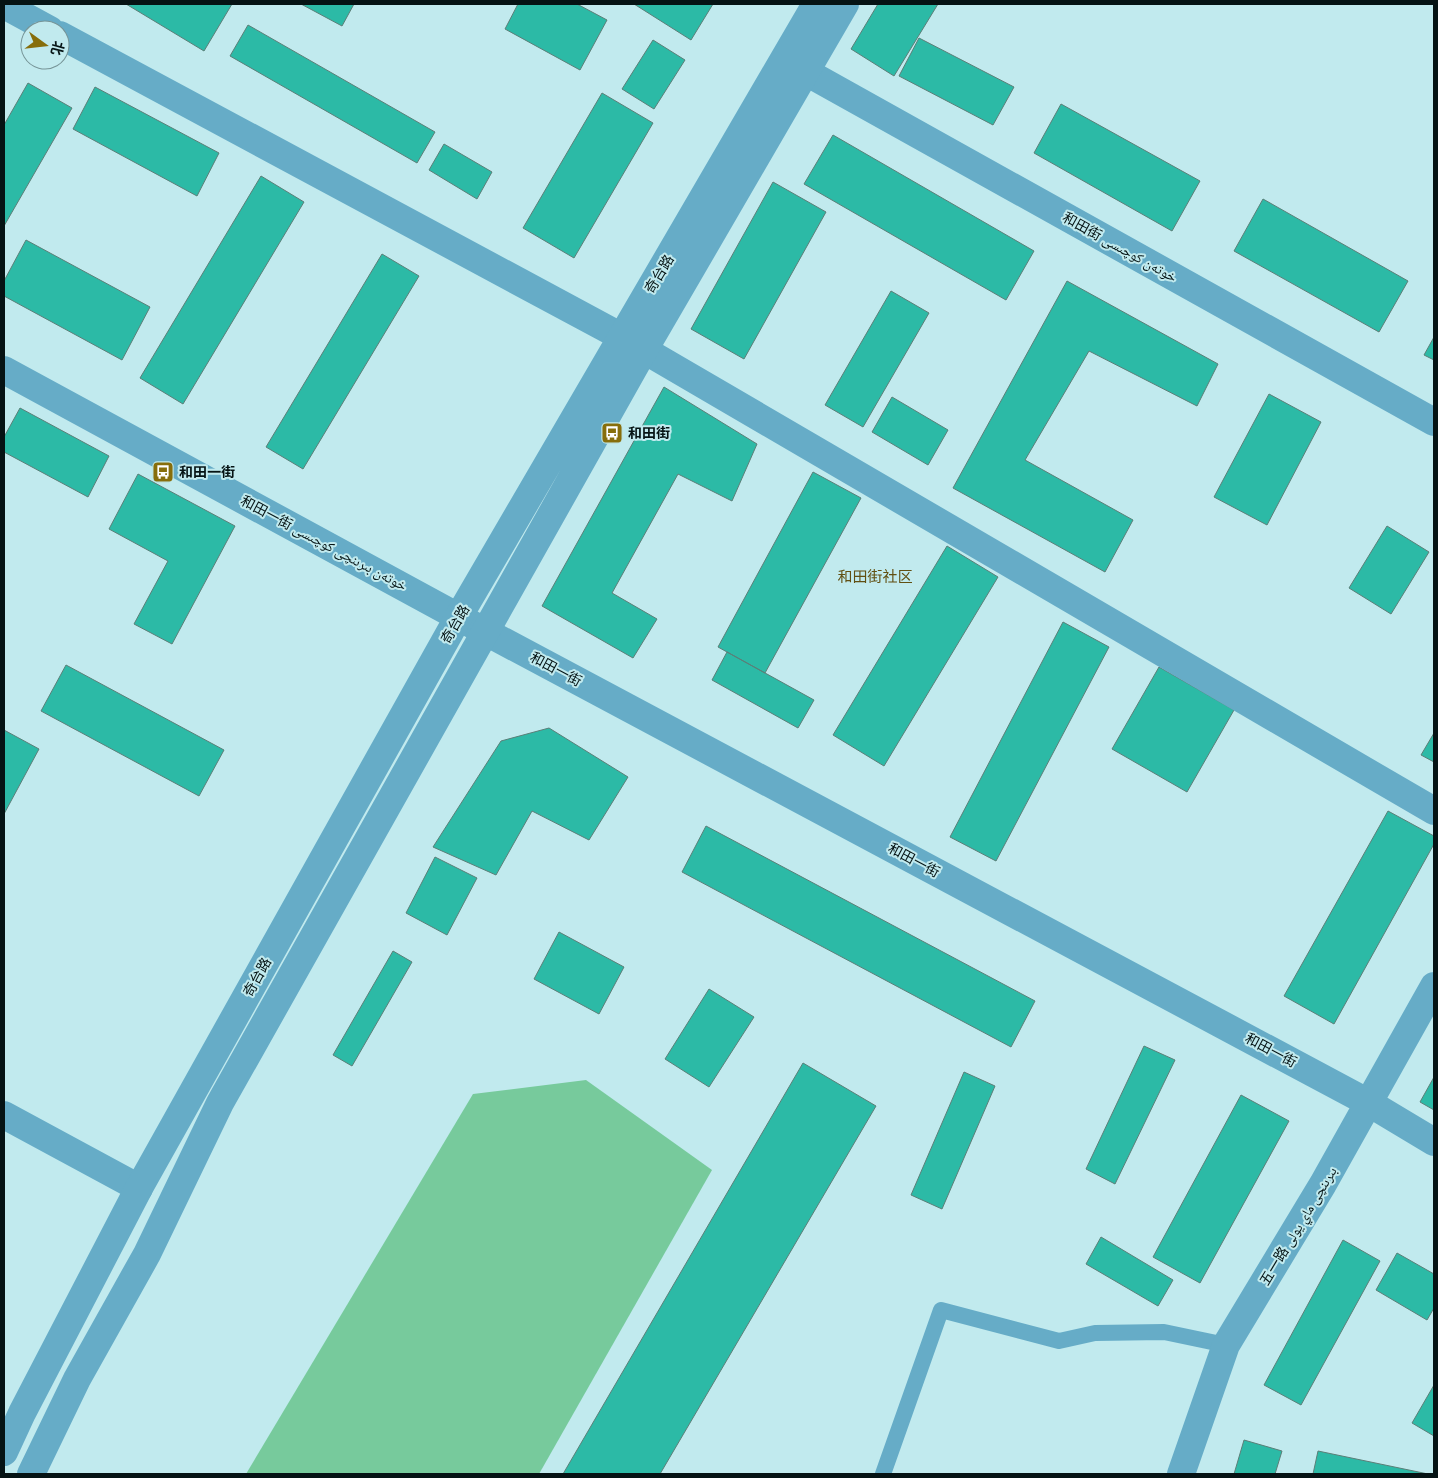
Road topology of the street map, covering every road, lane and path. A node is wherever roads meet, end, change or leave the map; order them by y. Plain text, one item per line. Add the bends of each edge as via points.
1 (816, 4) edge
2 (845, 4) edge
3 (4, 5) edge
4 (32, 20) edge
5 (70, 40) edge
6 (806, 72) junction
7 (633, 343) junction
8 (4, 370) edge
9 (1434, 422) edge
10 (459, 616) junction
11 (486, 632) junction
12 (1434, 811) edge
13 (1434, 986) edge
14 (1369, 1102) junction
15 (4, 1115) edge
16 (1434, 1142) edge
17 (139, 1188) junction
18 (1226, 1345) junction
19 (4, 1452) edge
20 (31, 1474) edge
21 (883, 1474) edge
22 (1181, 1474) edge

1 - 7 street, 奇台路
2 - 6 street, 奇台路
3 - 4 street
5 - 7 street
6 - 7 street, 奇台路
6 - 9 street, 和田街 خوتەن كوچىسى
7 - 10 street, 奇台路
7 - 11 street, 奇台路
7 - 12 street
8 - 10 street, 和田一街 خوتەن بىرىنچى كوچىسى
10 - 11 street, 和田一街
10 - 17 street, 奇台路
11 - 14 street, 和田一街
11 - 20 street, 奇台路 via 220,1103 147,1254 77,1379
13 - 14 street, 五一路 بىرىنچى ماي يولى
14 - 16 street, 和田一街
14 - 18 street, 五一路 بىرىنچى ماي يولى
15 - 17 street
17 - 19 street, 奇台路
18 - 21 lane via 1164,1332 1094,1333 1059,1340 941,1310
18 - 22 street, 五一路 بىرىنچى ماي يولى

